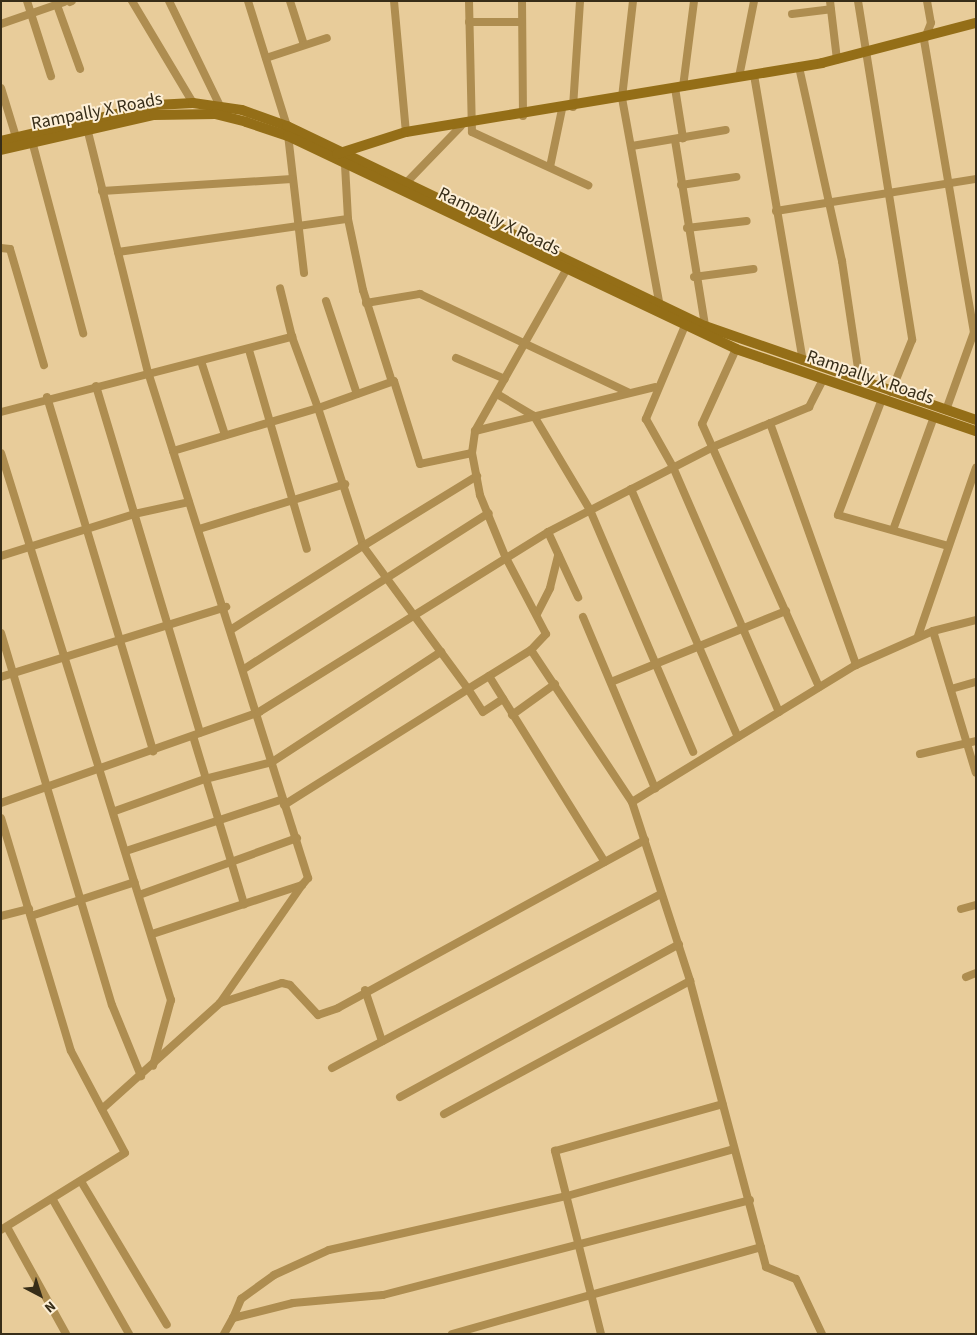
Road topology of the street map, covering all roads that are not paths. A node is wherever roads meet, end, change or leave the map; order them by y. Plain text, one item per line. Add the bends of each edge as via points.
1 (27, 1) edge
2 (132, 1) edge
3 (169, 1) edge
4 (248, 1) edge
5 (290, 1) edge
6 (394, 1) edge
7 (469, 1) edge
8 (522, 1) edge
9 (580, 1) edge
10 (633, 1) edge
11 (694, 1) edge
12 (754, 1) edge
13 (858, 1) edge
14 (928, 1) edge
15 (66, 3) edge
16 (831, 5) edge
17 (31, 13) junction
18 (792, 14) dead end
19 (469, 22) junction
20 (522, 22) junction
21 (976, 22) edge
22 (1, 24) edge
23 (327, 38) dead end
24 (924, 40) junction
25 (304, 45) junction
26 (864, 53) junction
27 (266, 58) junction
28 (837, 60) junction
29 (799, 67) junction
30 (80, 69) dead end
31 (754, 75) junction
32 (52, 76) dead end
33 (739, 77) junction
34 (679, 87) junction
35 (1, 88) edge
36 (622, 98) junction
37 (193, 103) junction
38 (219, 104) junction
39 (573, 107) junction
40 (562, 109) junction
41 (523, 116) junction
42 (466, 126) junction
43 (87, 128) junction
44 (726, 130) dead end
45 (287, 131) junction
46 (406, 132) junction
47 (16, 137) junction
48 (679, 139) junction
49 (1, 141) edge
50 (32, 142) junction
51 (632, 146) junction
52 (1, 150) edge
53 (337, 156) junction
54 (345, 166) junction
55 (550, 167) junction
56 (736, 177) dead end
57 (292, 179) junction
58 (976, 180) edge
59 (406, 184) junction
60 (951, 184) junction
61 (588, 185) dead end
62 (681, 185) junction
63 (102, 191) junction
64 (888, 193) junction
65 (830, 202) junction
66 (776, 211) junction
67 (348, 219) junction
68 (747, 221) dead end
69 (296, 227) junction
70 (687, 228) junction
71 (1, 248) edge
72 (118, 252) junction
73 (753, 269) dead end
74 (565, 272) junction
75 (304, 273) dead end
76 (694, 278) junction
77 (280, 288) dead end
78 (326, 301) dead end
79 (973, 302) edge
80 (366, 303) junction
81 (660, 307) junction
82 (705, 326) junction
83 (684, 328) junction
84 (84, 332) dead end
85 (292, 337) junction
86 (526, 342) junction
87 (249, 350) junction
88 (736, 350) junction
89 (456, 358) dead end
90 (201, 362) junction
91 (803, 362) junction
92 (44, 365) dead end
93 (148, 372) junction
94 (505, 379) junction
95 (824, 379) junction
96 (860, 381) junction
97 (392, 382) junction
98 (96, 386) junction
99 (656, 388) junction
100 (890, 392) junction
101 (629, 393) junction
102 (357, 394) junction
103 (497, 394) junction
104 (48, 397) junction
105 (882, 399) junction
106 (318, 408) junction
107 (946, 410) junction
108 (1, 412) edge
109 (534, 416) junction
110 (934, 417) junction
111 (976, 420) edge
112 (270, 422) junction
113 (770, 423) junction
114 (476, 431) junction
115 (976, 431) edge
116 (225, 435) junction
117 (715, 446) junction
118 (173, 451) junction
119 (1, 453) edge
120 (472, 453) junction
121 (673, 467) junction
122 (976, 468) edge
123 (477, 476) junction
124 (345, 484) junction
125 (631, 489) junction
126 (294, 499) junction
127 (190, 502) junction
128 (590, 510) junction
129 (489, 513) junction
130 (134, 514) junction
131 (86, 529) junction
132 (199, 529) junction
133 (893, 530) junction
134 (548, 532) junction
135 (363, 546) junction
136 (948, 546) junction
137 (30, 547) junction
138 (307, 549) dead end
139 (558, 555) junction
140 (1, 556) edge
141 (505, 556) junction
142 (390, 578) junction
143 (578, 597) dead end
144 (226, 607) junction
145 (786, 611) junction
146 (414, 614) junction
147 (537, 614) junction
148 (583, 617) dead end
149 (975, 618) edge
150 (169, 626) junction
151 (232, 629) junction
152 (743, 629) junction
153 (933, 631) junction
154 (1, 633) edge
155 (918, 636) junction
156 (121, 642) junction
157 (699, 647) junction
158 (531, 650) junction
159 (441, 652) junction
160 (66, 655) junction
161 (656, 664) junction
162 (856, 665) junction
163 (244, 669) junction
164 (14, 672) junction
165 (489, 676) junction
166 (1, 677) edge
167 (610, 682) junction
168 (976, 682) edge
169 (555, 684) junction
170 (819, 687) junction
171 (468, 689) junction
172 (951, 689) junction
173 (503, 700) junction
174 (259, 712) junction
175 (779, 712) junction
176 (512, 715) junction
177 (197, 734) junction
178 (738, 737) junction
179 (972, 742) edge
180 (153, 751) junction
181 (693, 752) dead end
182 (920, 754) dead end
183 (272, 762) junction
184 (100, 767) junction
185 (976, 773) edge
186 (205, 779) junction
187 (46, 785) junction
188 (655, 788) junction
189 (283, 802) junction
190 (632, 802) junction
191 (1, 803) edge
192 (116, 811) junction
193 (1, 818) edge
194 (216, 820) junction
195 (298, 838) junction
196 (645, 840) junction
197 (126, 851) junction
198 (605, 862) junction
199 (230, 863) junction
200 (135, 882) junction
201 (302, 885) junction
202 (661, 894) junction
203 (140, 895) junction
204 (82, 899) junction
205 (244, 904) junction
206 (976, 905) edge
207 (961, 909) dead end
208 (30, 912) junction
209 (1, 916) edge
210 (152, 934) junction
211 (679, 944) junction
212 (976, 973) edge
213 (966, 977) dead end
214 (690, 981) junction
215 (365, 990) junction
216 (220, 1003) junction
217 (382, 1041) junction
218 (153, 1066) junction
219 (332, 1068) dead end
220 (142, 1076) junction
221 (400, 1097) dead end
222 (723, 1104) junction
223 (102, 1109) junction
224 (444, 1114) dead end
225 (734, 1149) junction
226 (82, 1183) junction
227 (567, 1196) junction
228 (53, 1200) junction
229 (750, 1200) junction
230 (4, 1228) edge
231 (581, 1247) junction
232 (761, 1247) junction
233 (593, 1293) junction
234 (233, 1318) junction
235 (167, 1325) dead end
236 (66, 1334) edge
237 (130, 1334) edge
238 (224, 1334) edge
239 (452, 1334) edge
240 (601, 1334) edge
241 (822, 1334) edge

1 - 17 street
2 - 37 street
3 - 38 street
4 - 27 street
5 - 25 street
6 - 46 street
7 - 19 street
8 - 20 street
9 - 39 street
10 - 36 street
11 - 34 street
12 - 33 street
13 - 26 street
14 - 24 street via 932,23
15 - 17 street
15 - 30 street
16 - 18 street
16 - 28 street
17 - 22 street
17 - 32 street
19 - 20 street
19 - 42 street
20 - 41 street
21 - 24 main road
23 - 25 street
24 - 26 main road
24 - 60 street
25 - 27 street
26 - 28 main road
26 - 64 street
27 - 45 street
28 - 29 main road
29 - 31 main road
29 - 65 street
31 - 33 main road
31 - 66 street
33 - 34 main road
34 - 36 main road
34 - 48 street
35 - 47 street
36 - 39 main road
36 - 51 street
37 - 38 main road
37 - 47 main road via 156,105
38 - 45 main road
39 - 40 main road
40 - 41 main road
40 - 55 street
41 - 42 main road
42 - 46 main road
42 - 55 street via 477,136
42 - 59 street
43 - 45 main road, Rampally X Roads via 189,113 215,114
43 - 50 main road, Rampally X Roads
43 - 63 street
44 - 48 street
45 - 53 main road
45 - 57 street
46 - 53 main road
47 - 49 main road
48 - 51 street
48 - 62 street
50 - 52 main road, Rampally X Roads
50 - 84 street
51 - 81 street
53 - 54 main road, Rampally X Roads
53 - 59 main road
54 - 67 street
54 - 74 main road, Rampally X Roads
55 - 61 street
56 - 62 street
57 - 63 street
57 - 69 street
58 - 60 street
59 - 81 main road
60 - 64 street
60 - 79 street
62 - 70 street
63 - 72 street
64 - 65 street
64 - 100 street via 912,340
65 - 66 street
65 - 96 street
66 - 91 street
67 - 69 street
67 - 80 street
68 - 70 street
69 - 72 street via 148,244
69 - 75 street
70 - 76 street
71 - 92 street via 10,249
72 - 93 street
73 - 76 street
74 - 83 main road, Rampally X Roads
74 - 86 street
76 - 82 street
77 - 85 street
78 - 102 street
79 - 107 street via 974,332
80 - 86 street via 420,294
80 - 97 street
81 - 82 main road
82 - 91 main road
83 - 88 main road, Rampally X Roads
83 - 99 street
85 - 87 street
85 - 106 street
86 - 94 street
86 - 101 street
87 - 90 street
87 - 112 street
88 - 95 main road, Rampally X Roads
88 - 117 street via 702,424
89 - 94 street
90 - 93 street
90 - 116 street
91 - 96 main road
93 - 98 street
93 - 118 street
94 - 103 street
95 - 105 main road, Rampally X Roads
95 - 113 street via 809,406
96 - 100 main road
97 - 102 street
97 - 120 street via 420,464
98 - 104 street
98 - 130 street
99 - 101 street
99 - 121 street via 646,419
100 - 107 main road
101 - 109 street
102 - 106 street
103 - 109 street
103 - 114 street
104 - 108 street
104 - 131 street
105 - 110 main road, Rampally X Roads
105 - 133 street via 838,515
106 - 112 street
106 - 124 street
107 - 111 main road
109 - 114 street
109 - 128 street
110 - 115 main road, Rampally X Roads
110 - 133 street
112 - 116 street
112 - 126 street
113 - 117 street
113 - 162 street
114 - 120 street
116 - 118 street
117 - 121 street
117 - 145 street
118 - 127 street
119 - 137 street
120 - 123 street
121 - 125 street
121 - 152 street
122 - 136 street
123 - 129 street
123 - 135 street
124 - 126 street
124 - 135 street
125 - 128 street
125 - 157 street
126 - 132 street
126 - 138 street
127 - 130 street
127 - 132 street
128 - 134 street
128 - 161 street
129 - 141 street
129 - 142 street
130 - 131 street
130 - 150 street
131 - 137 street
131 - 156 street
132 - 144 street
133 - 136 street
134 - 139 street
134 - 141 street
135 - 142 street
135 - 151 street
136 - 155 street
137 - 140 street
137 - 160 street
139 - 143 street
139 - 147 street via 550,588
141 - 146 street
141 - 147 street
142 - 146 street
142 - 163 street
144 - 150 street
144 - 151 street
145 - 152 street
145 - 170 street
146 - 159 street
146 - 174 street
147 - 158 street via 546,634
148 - 167 street
149 - 153 street
150 - 156 street
150 - 177 street
151 - 163 street
152 - 157 street
152 - 175 street
153 - 155 street
153 - 172 street
154 - 164 street
155 - 162 street
156 - 160 street
156 - 180 street
157 - 161 street
157 - 178 street
158 - 165 street
158 - 169 street
159 - 171 street
159 - 183 street
160 - 164 street
160 - 184 street
161 - 167 street
161 - 181 street
162 - 170 street
163 - 174 street
164 - 166 street
164 - 187 street
165 - 171 street
165 - 173 street
167 - 188 street
168 - 172 street
169 - 176 street
169 - 190 street
170 - 175 street
171 - 173 street via 483,712
171 - 189 street
172 - 179 street
173 - 176 street
174 - 177 street
174 - 183 street
175 - 178 street
176 - 198 street
177 - 180 street
177 - 186 street
178 - 188 street
179 - 182 street
179 - 185 street
180 - 184 street
183 - 186 street
183 - 189 street
184 - 187 street
184 - 192 street
186 - 192 street
186 - 194 street
187 - 191 street
187 - 204 street
188 - 190 street
189 - 194 street
189 - 195 street
190 - 196 street
192 - 197 street
193 - 208 street
194 - 197 street
194 - 199 street
195 - 199 street
195 - 201 street via 308,878
196 - 198 street
196 - 202 street
197 - 200 street
198 - 215 street
199 - 203 street
199 - 205 street
200 - 203 street
200 - 204 street
201 - 205 street
201 - 216 street
202 - 211 street
202 - 217 street
203 - 210 street
204 - 208 street
204 - 220 street via 112,1005
205 - 210 street
206 - 207 street
208 - 209 street
208 - 223 street via 71,1051
210 - 218 street via 171,1000
211 - 214 street
211 - 221 street
212 - 213 street
214 - 222 street
214 - 224 street
215 - 216 street via 318,1015 290,985 282,983
215 - 217 street
216 - 218 street
217 - 219 street
218 - 220 street
220 - 223 street
222 - 225 street
222 - 227 street via 555,1151
223 - 226 street via 125,1153
225 - 227 street
225 - 229 street
226 - 228 street
226 - 235 street
227 - 231 street
227 - 234 street via 329,1250 274,1275 241,1299
228 - 230 street
228 - 237 street
229 - 231 street
229 - 232 street
230 - 236 street
231 - 233 street
231 - 234 street via 384,1295 293,1303
232 - 233 street
232 - 241 street via 766,1267 796,1280 801,1287
233 - 239 street
233 - 240 street
234 - 238 street

